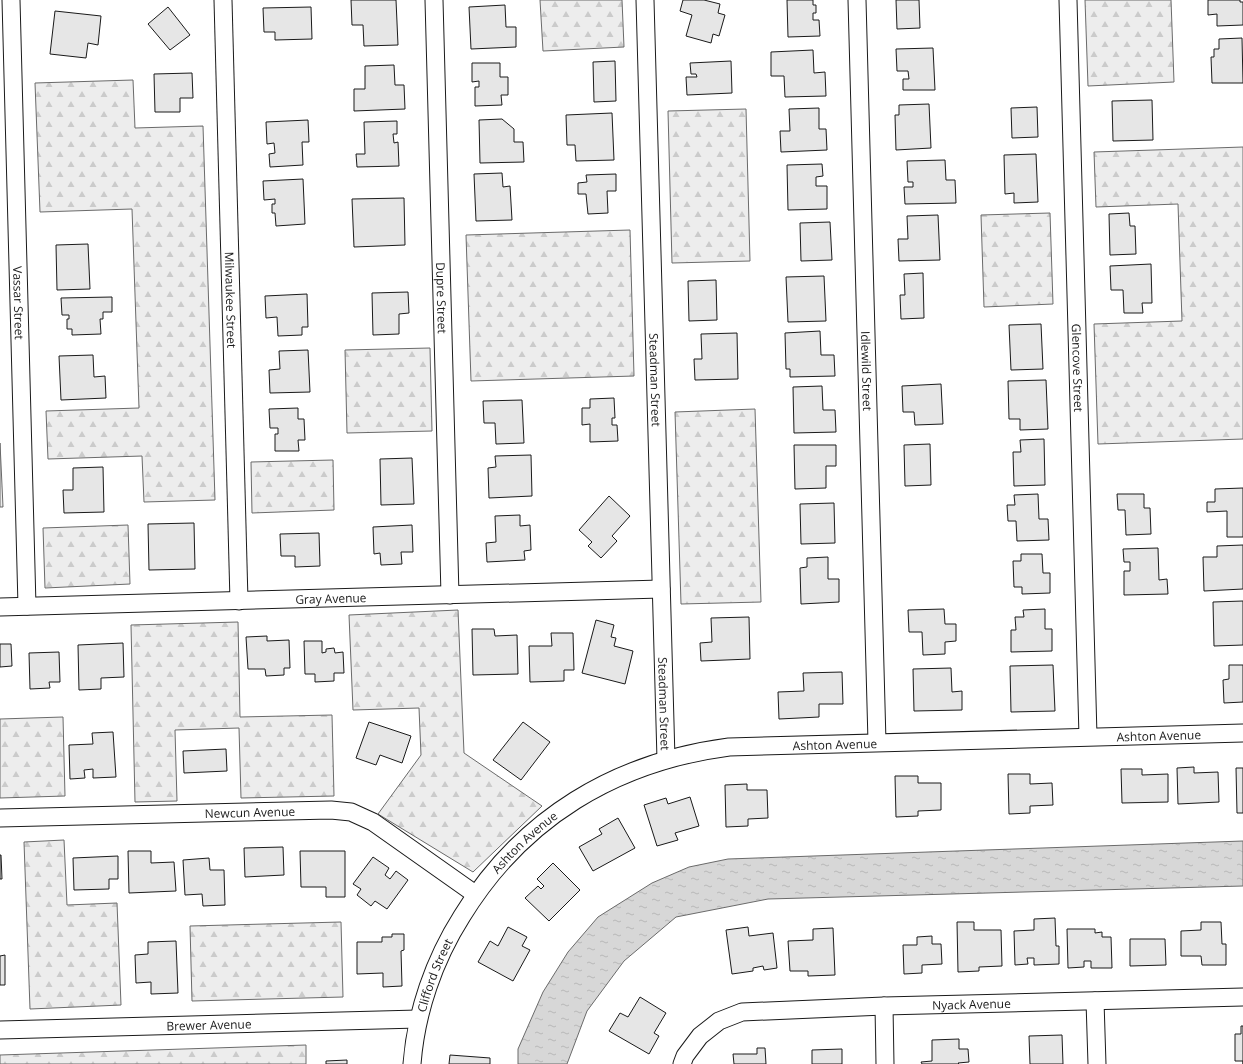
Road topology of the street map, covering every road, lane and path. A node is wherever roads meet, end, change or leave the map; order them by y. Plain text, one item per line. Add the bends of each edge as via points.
1 (11, 0) edge
2 (223, 0) edge
3 (434, 0) edge
4 (645, 0) edge
5 (857, 0) edge
6 (1068, 0) edge
7 (661, 590) junction
8 (450, 595) junction
9 (239, 601) junction
10 (27, 606) junction
11 (0, 607) edge
12 (1243, 733) edge
13 (1088, 736) junction
14 (877, 742) junction
15 (666, 759) junction
16 (0, 818) edge
17 (475, 894) junction
18 (1243, 997) edge
19 (1095, 1001) junction
20 (884, 1006) junction
21 (418, 1019) junction
22 (0, 1030) edge
23 (412, 1064) edge
24 (682, 1064) edge
25 (885, 1064) edge
26 (1097, 1064) edge

1 - 10 street, Vassar Street
2 - 9 street, Milwaukee Street
3 - 8 street, Dupre Street
4 - 7 street, Steadman Street
5 - 14 street, Idlewild Street
6 - 13 street, Glencove Street
7 - 8 street, Gray Avenue
7 - 15 street, Steadman Street
8 - 9 street, Gray Avenue
9 - 10 street, Gray Avenue
10 - 11 street, Gray Avenue
12 - 13 street, Ashton Avenue
13 - 14 street, Ashton Avenue
14 - 15 street, Ashton Avenue via 729,747
15 - 17 street, Ashton Avenue via 603,784 556,813 518,844
16 - 17 street, Newcun Avenue via 331,810 351,812 373,822
17 - 21 street, Clifford Street via 442,953
18 - 19 street, Nyack Avenue
19 - 20 street, Nyack Avenue
19 - 26 street
20 - 24 street, Nyack Avenue via 742,1012 719,1021 700,1036
20 - 25 street
21 - 22 street, Brewer Avenue
21 - 23 street, Clifford Street

